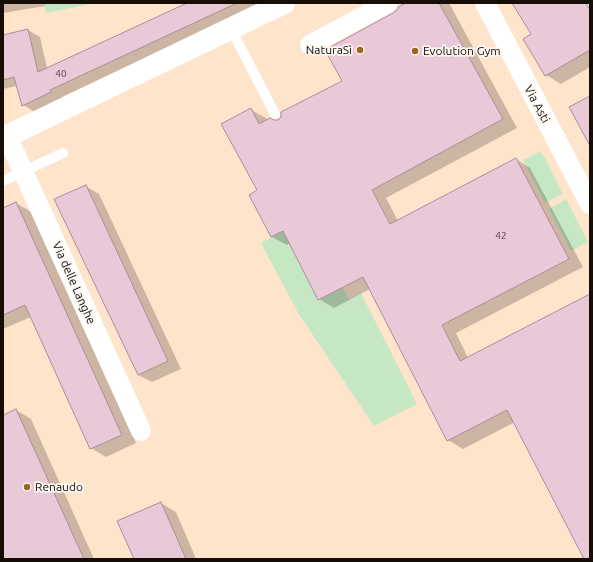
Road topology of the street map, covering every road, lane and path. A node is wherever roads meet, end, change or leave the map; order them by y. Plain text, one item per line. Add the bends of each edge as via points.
1 (284, 3) edge
2 (388, 3) edge
3 (484, 3) edge
4 (231, 28) junction
5 (310, 45) dead end
6 (274, 114) dead end
7 (5, 137) edge
8 (63, 153) dead end
9 (24, 171) junction
10 (3, 181) edge
11 (590, 204) edge
12 (141, 431) dead end

1 - 4 main road, Via delle Langhe
2 - 5 street
3 - 11 street, Via Asti
4 - 6 lane
4 - 7 main road, Via delle Langhe
7 - 9 street, Via delle Langhe
8 - 9 lane
9 - 10 lane
9 - 12 street, Via delle Langhe

